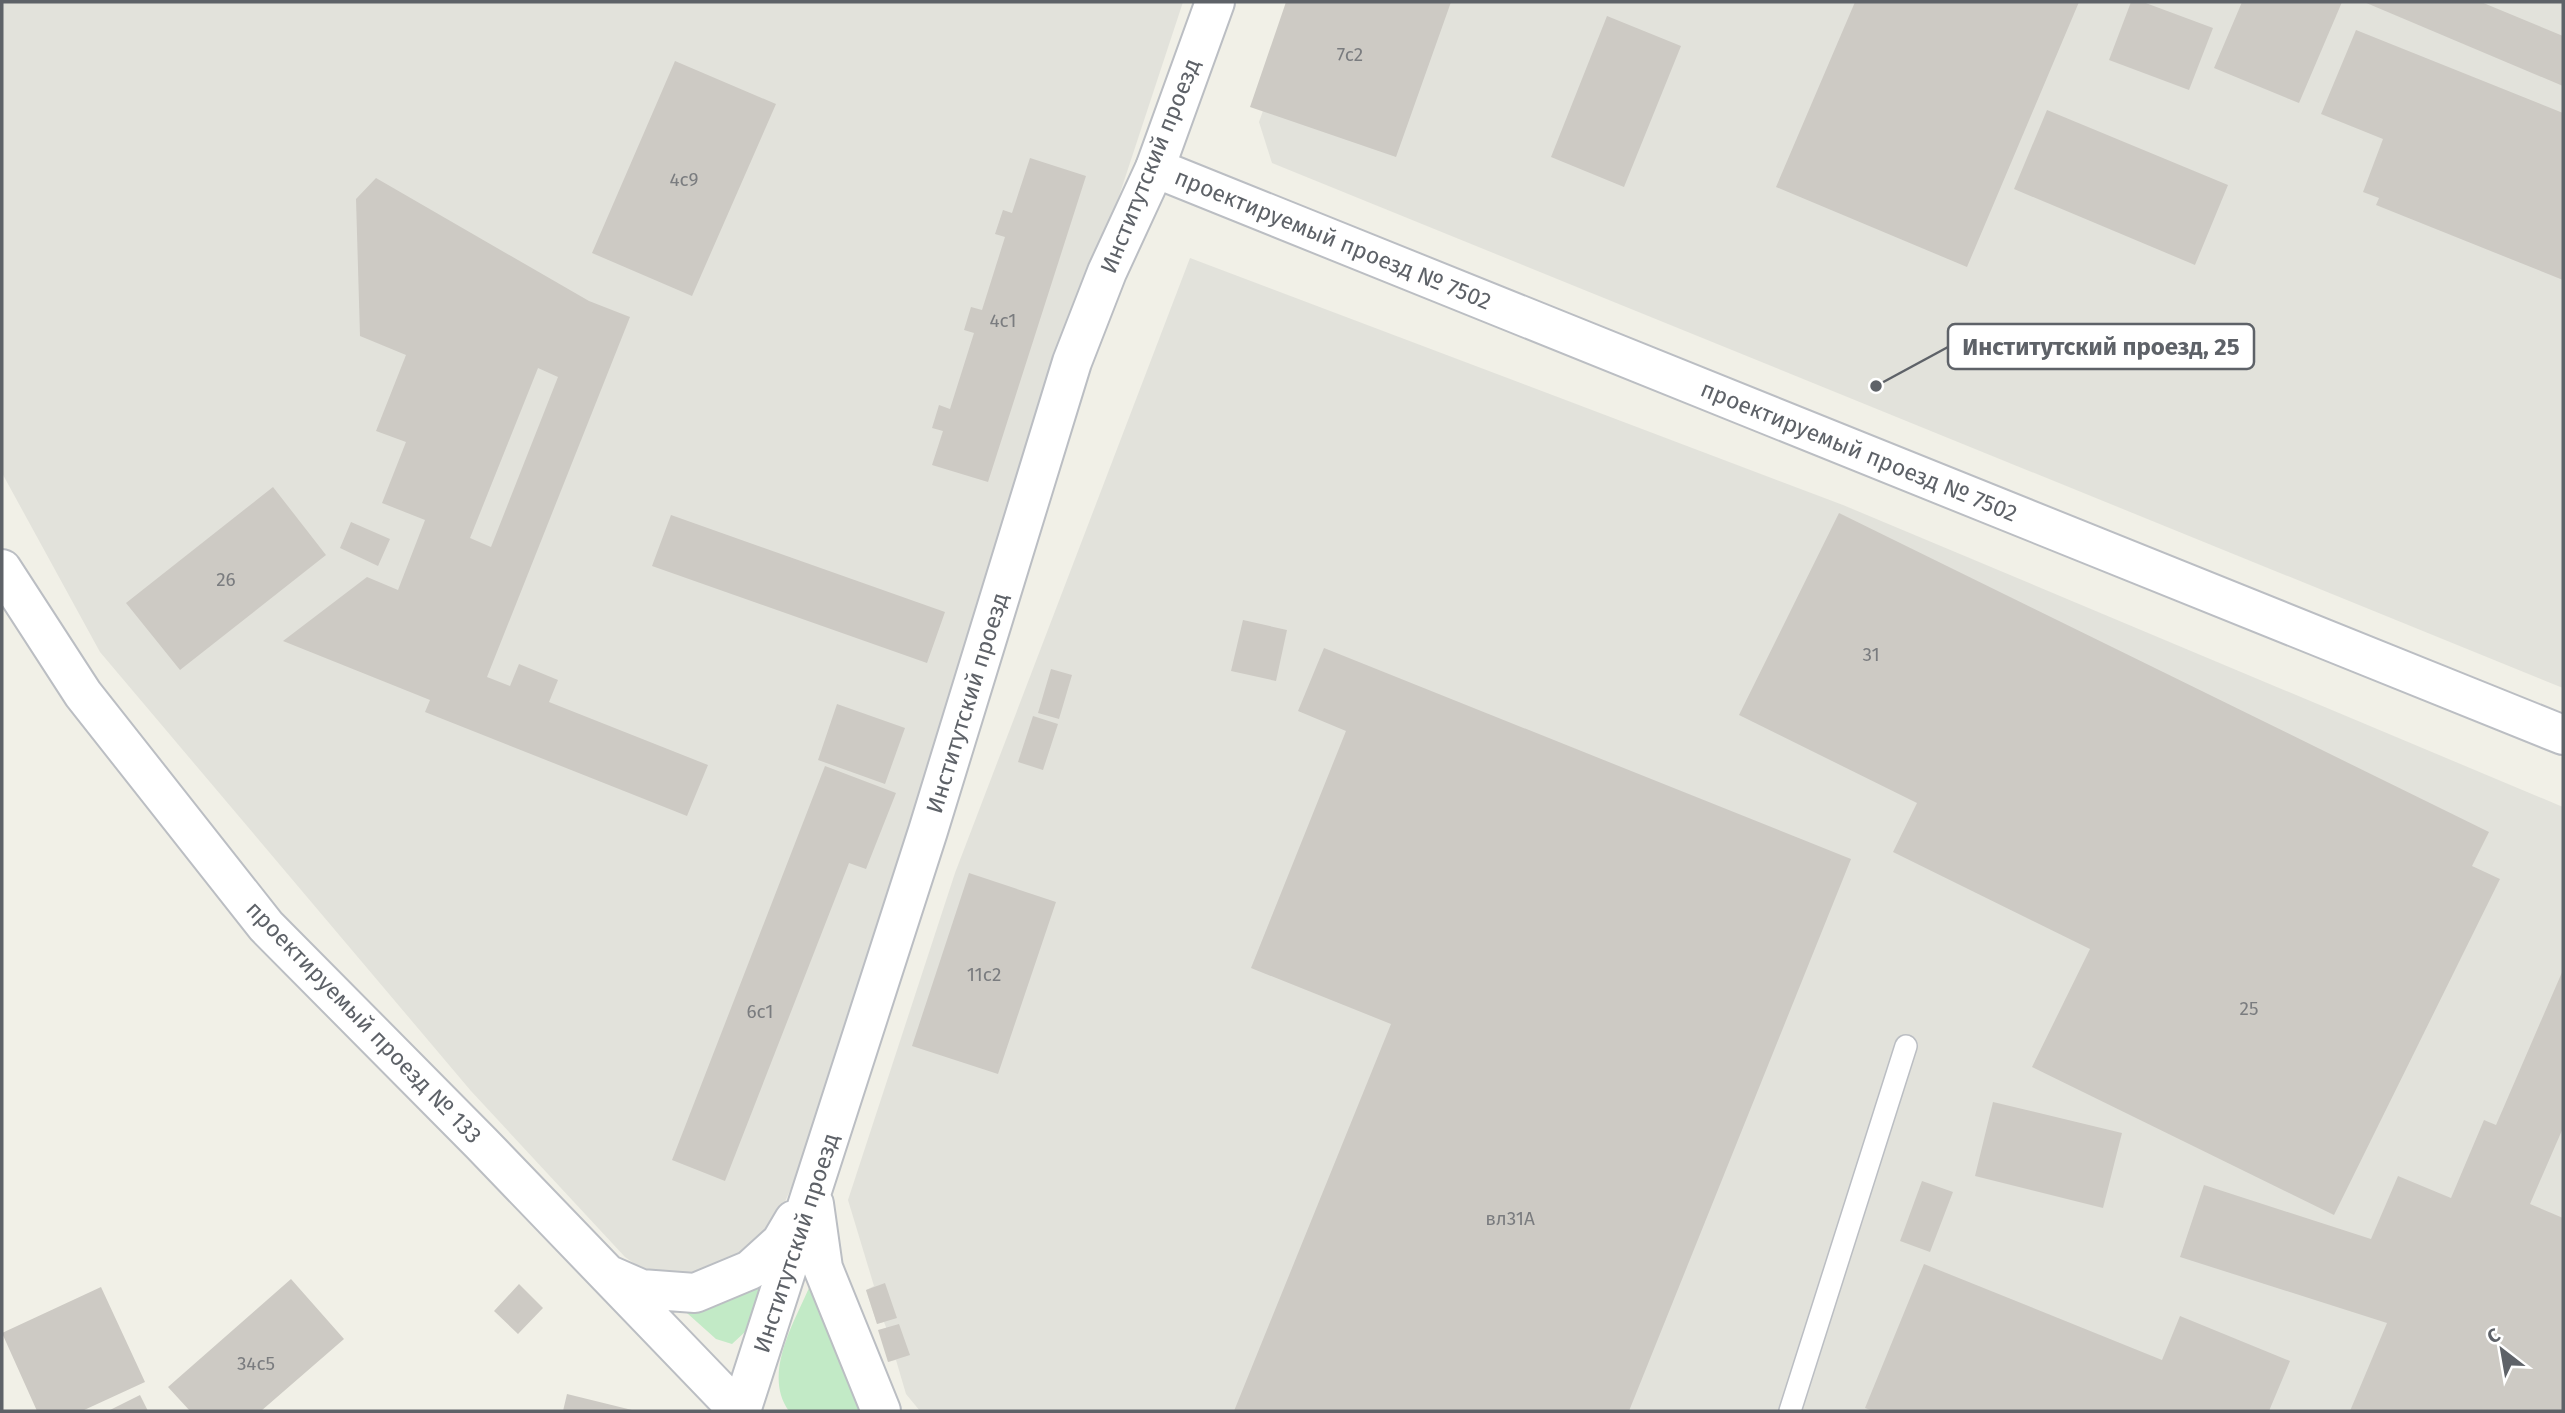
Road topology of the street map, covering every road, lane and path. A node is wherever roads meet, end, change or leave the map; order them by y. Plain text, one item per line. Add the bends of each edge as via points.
1 (1214, 2) edge
2 (1155, 168) junction
3 (2, 569) edge
4 (2563, 735) edge
5 (1906, 1046) dead end
6 (815, 1185) junction
7 (608, 1275) junction
8 (740, 1411) edge
9 (881, 1411) edge
10 (1790, 1411) edge

1 - 2 street, Институтский проезд
2 - 4 street, проектируемый проезд № 7502
2 - 6 street, Институтский проезд via 1072,362
3 - 7 street, проектируемый проезд № 133 via 83,694 266,926
5 - 10 lane
6 - 7 street via 782,1242 750,1270 695,1293 641,1289
6 - 8 street, Институтский проезд
6 - 9 street via 814,1212 823,1268
7 - 8 street, проектируемый проезд № 133

